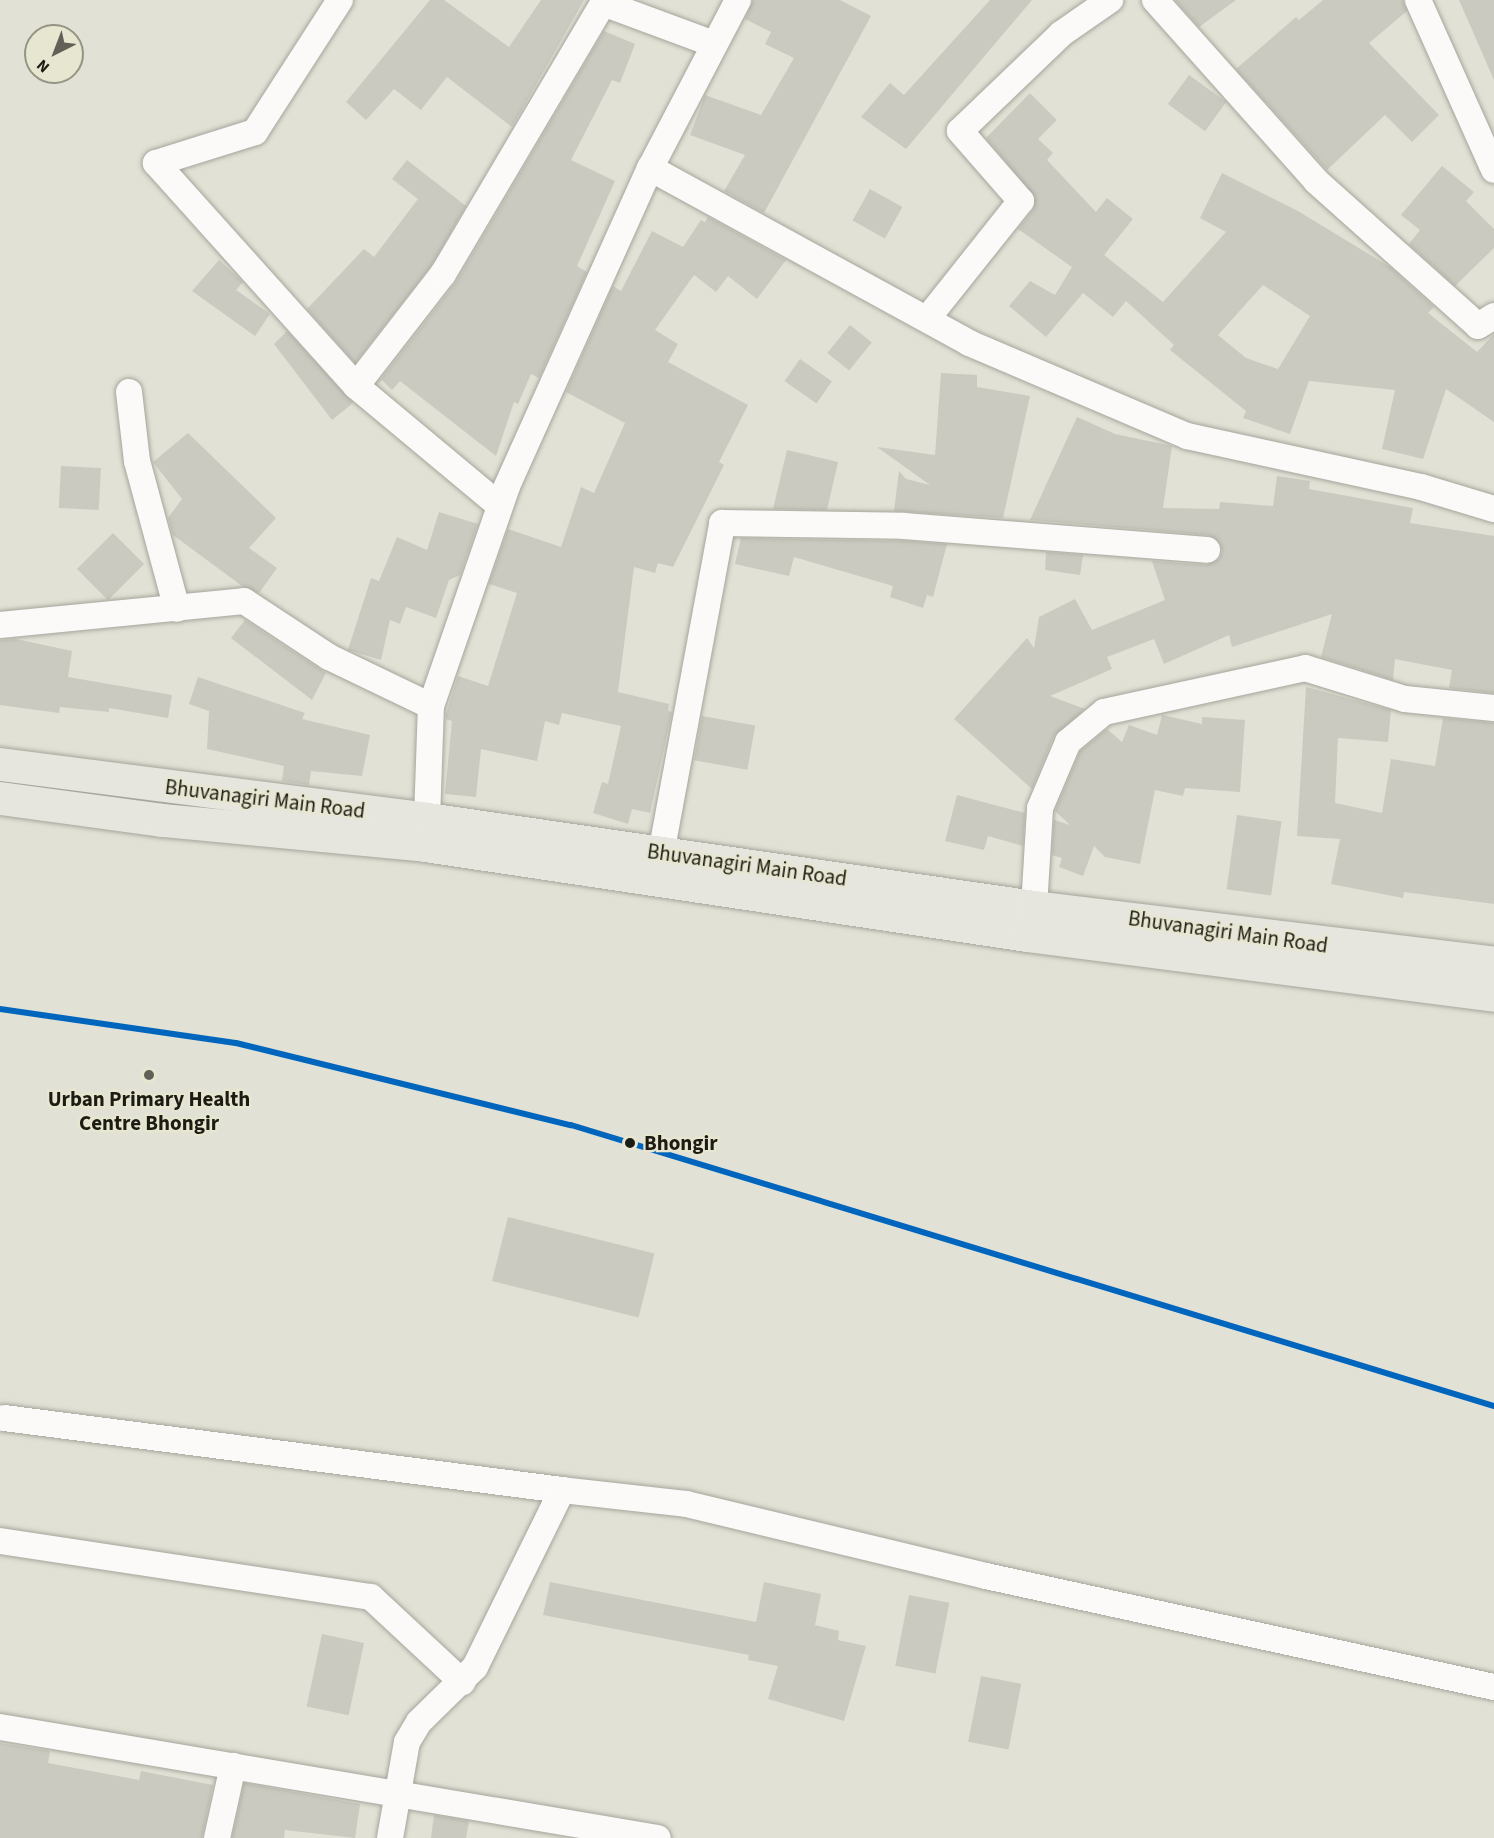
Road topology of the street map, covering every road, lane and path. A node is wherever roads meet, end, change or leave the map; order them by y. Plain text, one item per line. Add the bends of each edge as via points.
1 (340, 0) edge
2 (738, 0) edge
3 (1110, 0) edge
4 (1155, 0) edge
5 (1418, 0) edge
6 (601, 2) edge
7 (714, 44) junction
8 (650, 168) junction
9 (1494, 170) edge
10 (1494, 316) edge
11 (927, 319) junction
12 (357, 386) junction
13 (129, 392) dead end
14 (500, 506) junction
15 (1494, 509) edge
16 (1207, 550) dead end
17 (177, 609) junction
18 (0, 624) edge
19 (431, 706) junction
20 (1494, 708) edge
21 (0, 764) edge
22 (0, 798) edge
23 (427, 819) junction
24 (658, 865) junction
25 (1034, 907) junction
26 (1494, 963) edge
27 (1494, 995) edge
28 (4, 1418) dead end
29 (562, 1490) junction
30 (0, 1541) edge
31 (462, 1682) junction
32 (1494, 1687) edge
33 (0, 1727) edge
34 (233, 1766) junction
35 (394, 1796) junction
36 (217, 1838) edge
37 (390, 1838) edge
38 (658, 1838) edge

1 - 12 street via 255,132 156,163
2 - 7 street
3 - 11 street via 1061,34 960,131 1021,201
4 - 10 street via 1204,61 1316,181 1479,326
5 - 9 street
6 - 7 street
6 - 12 street via 443,274
7 - 8 street
8 - 11 street
8 - 14 street
11 - 15 street via 969,343 1187,436 1422,487
12 - 14 street
13 - 17 street via 137,461
14 - 19 street
16 - 24 street via 904,526 723,523
17 - 18 street
17 - 19 street via 244,601 329,657
19 - 23 street
20 - 25 street via 1405,699 1305,668 1104,712 1068,742 1040,808
21 - 23 main road, Bhuvanagiri Main Road
22 - 24 main road, Bhuvanagiri Main Road via 162,820
23 - 24 main road, Bhuvanagiri Main Road
24 - 25 main road, Bhuvanagiri Main Road
24 - 27 main road, Bhuvanagiri Main Road via 1098,945
25 - 26 main road, Bhuvanagiri Main Road
28 - 29 street
29 - 31 street via 489,1642
29 - 32 street via 686,1504 998,1579
30 - 31 street via 371,1597
31 - 35 street via 412,1731
33 - 34 street
34 - 35 street
34 - 36 street
35 - 37 street
35 - 38 street

